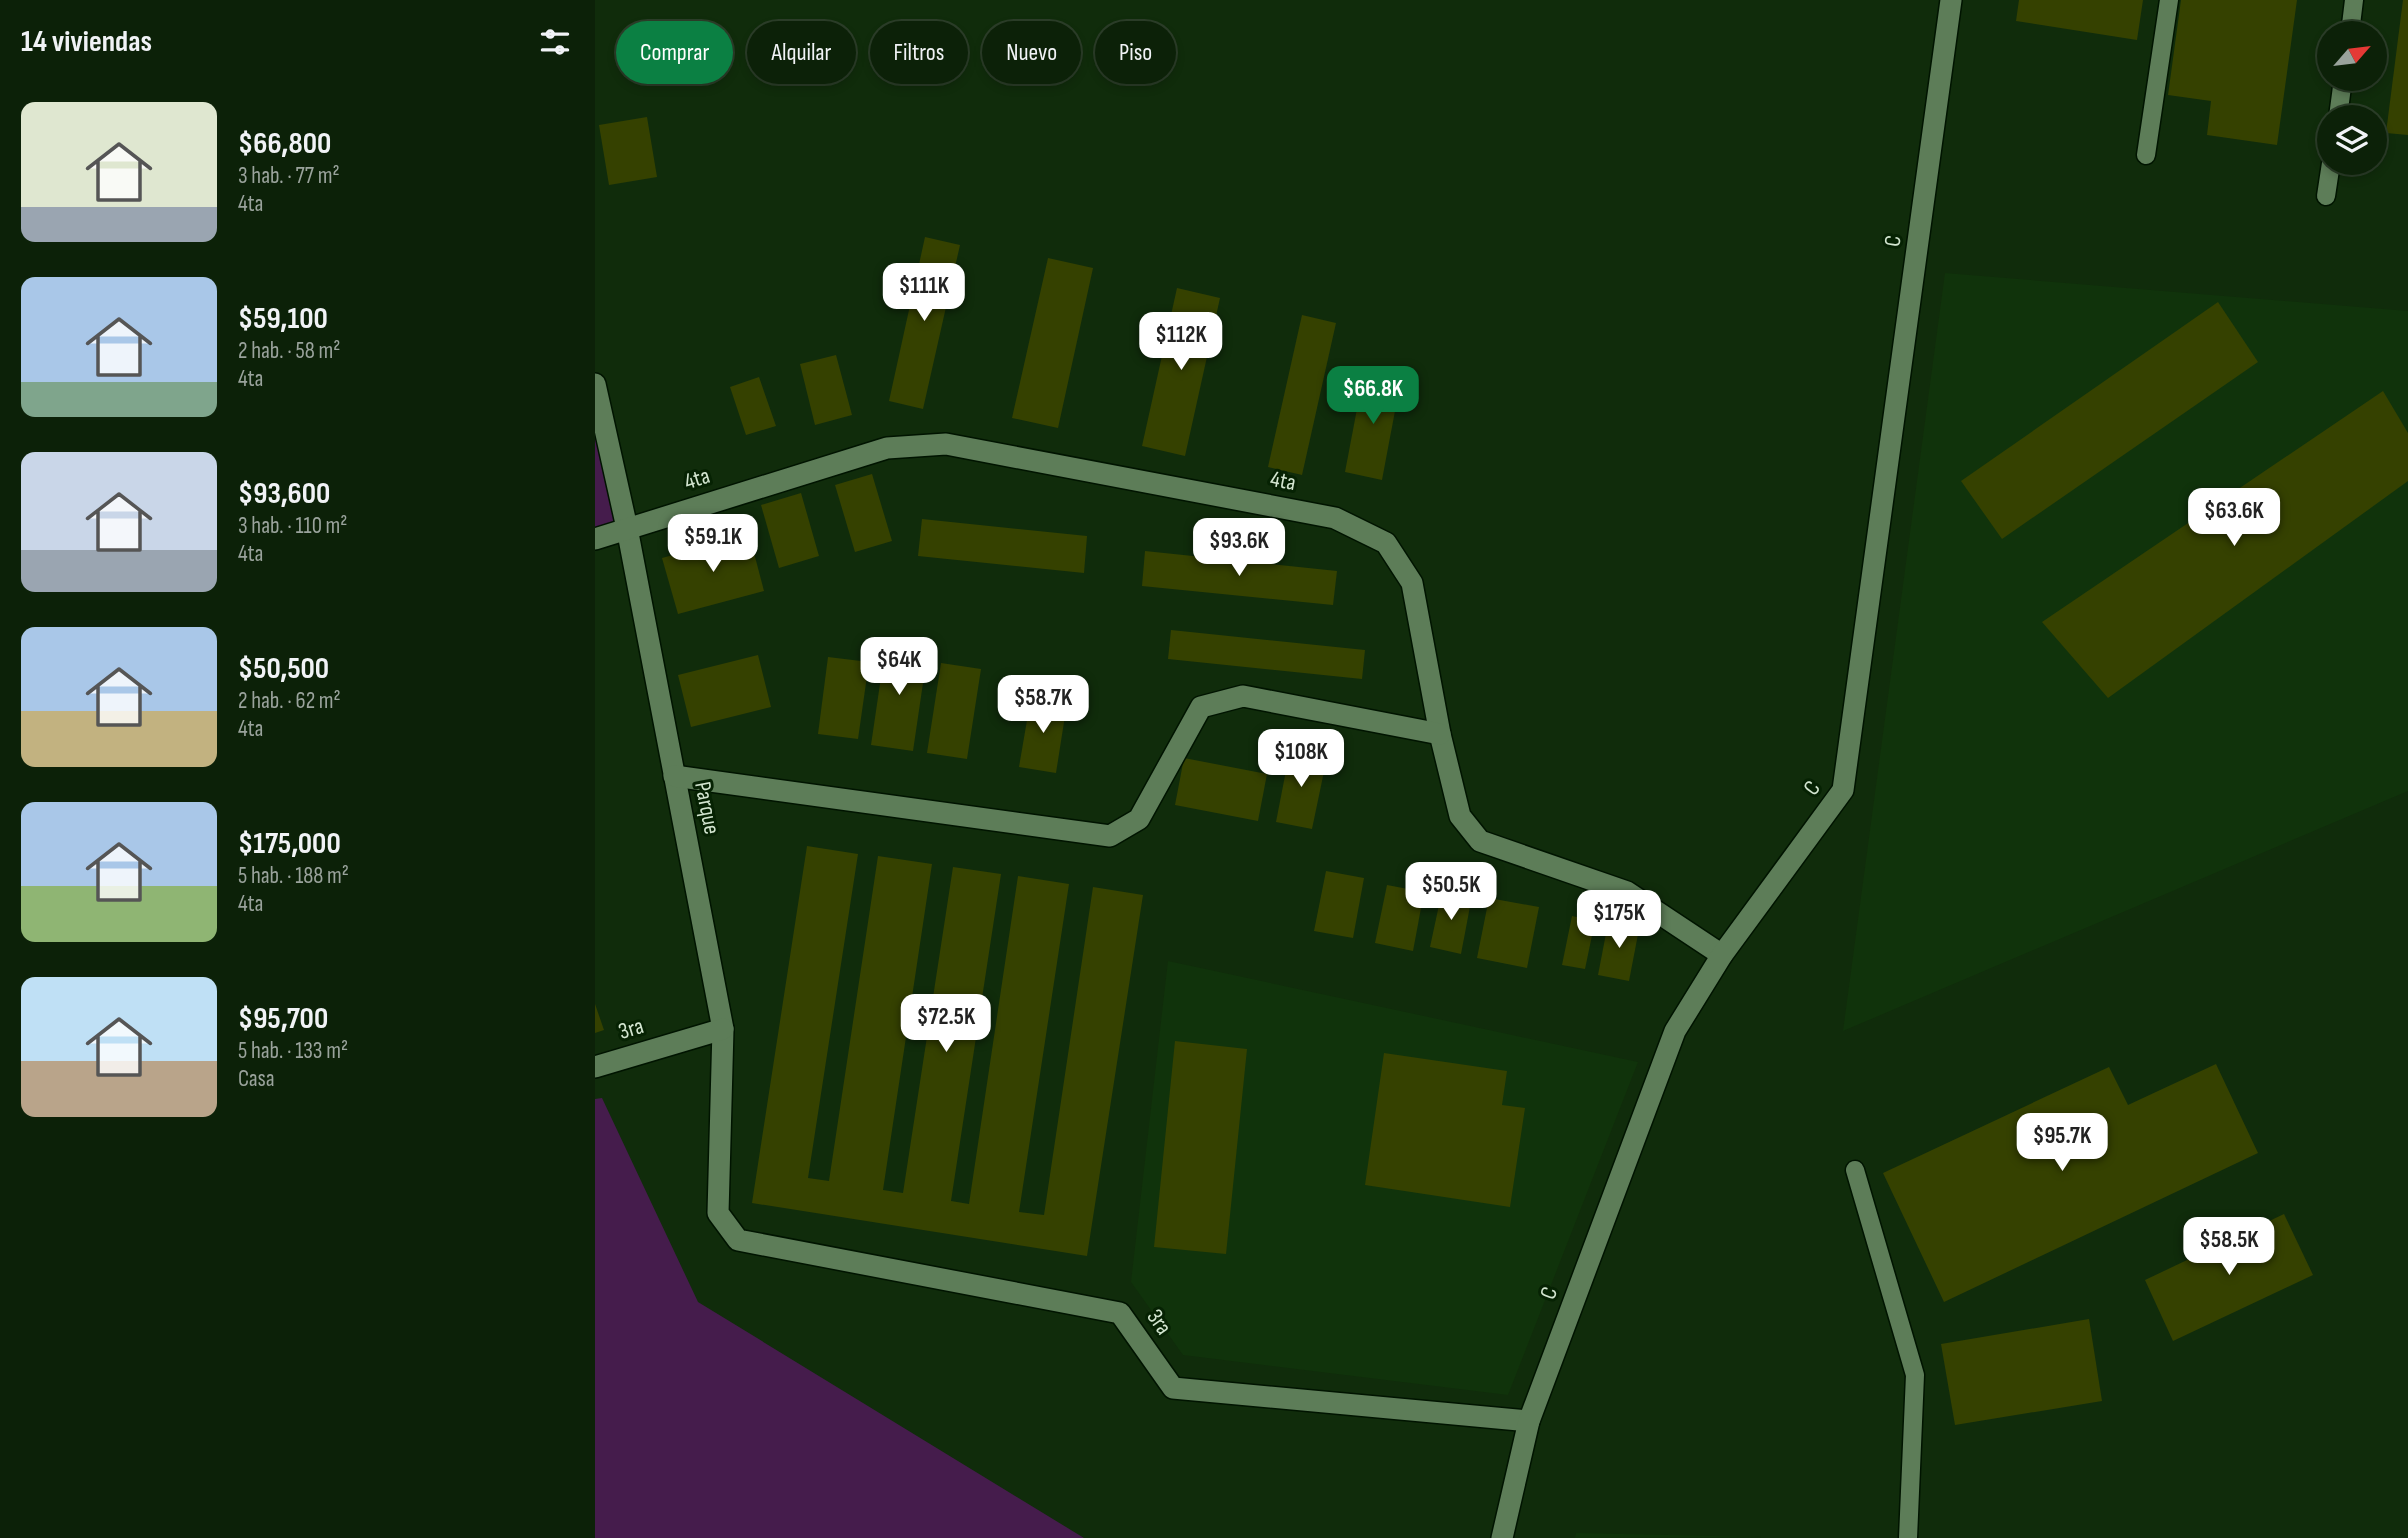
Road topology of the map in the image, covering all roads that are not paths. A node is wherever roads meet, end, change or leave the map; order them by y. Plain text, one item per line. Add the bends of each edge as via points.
1 (1951, 0) edge
2 (2169, 0) edge
3 (2354, 0) edge
4 (2351, 21) edge
5 (2146, 155) dead end
6 (2329, 175) edge
7 (2326, 196) dead end
8 (595, 384) edge
9 (628, 528) junction
10 (595, 538) edge
11 (1440, 734) junction
12 (674, 776) junction
13 (1723, 955) junction
14 (723, 1029) junction
15 (595, 1067) edge
16 (1855, 1170) dead end
17 (738, 1240) joint
18 (1529, 1421) junction
19 (1502, 1538) edge
20 (1908, 1538) edge

1 - 13 street, C via 1843,790
2 - 5 lane
3 - 4 lane
6 - 7 lane
8 - 9 street, Parque
9 - 10 street, 4ta
9 - 11 street, 4ta via 887,448 946,444 1335,518 1386,543 1412,583
9 - 12 street, Parque
11 - 12 street via 1243,696 1201,707 1139,819 1110,836
11 - 13 street, 4ta via 1460,816 1480,841 1627,892
12 - 14 street, Parque
13 - 18 street, C via 1675,1031
14 - 15 street, 3ra
14 - 17 street, Parque via 718,1213
16 - 20 lane via 1916,1375
17 - 18 street, 3ra via 1120,1313 1173,1388
18 - 19 street, C

